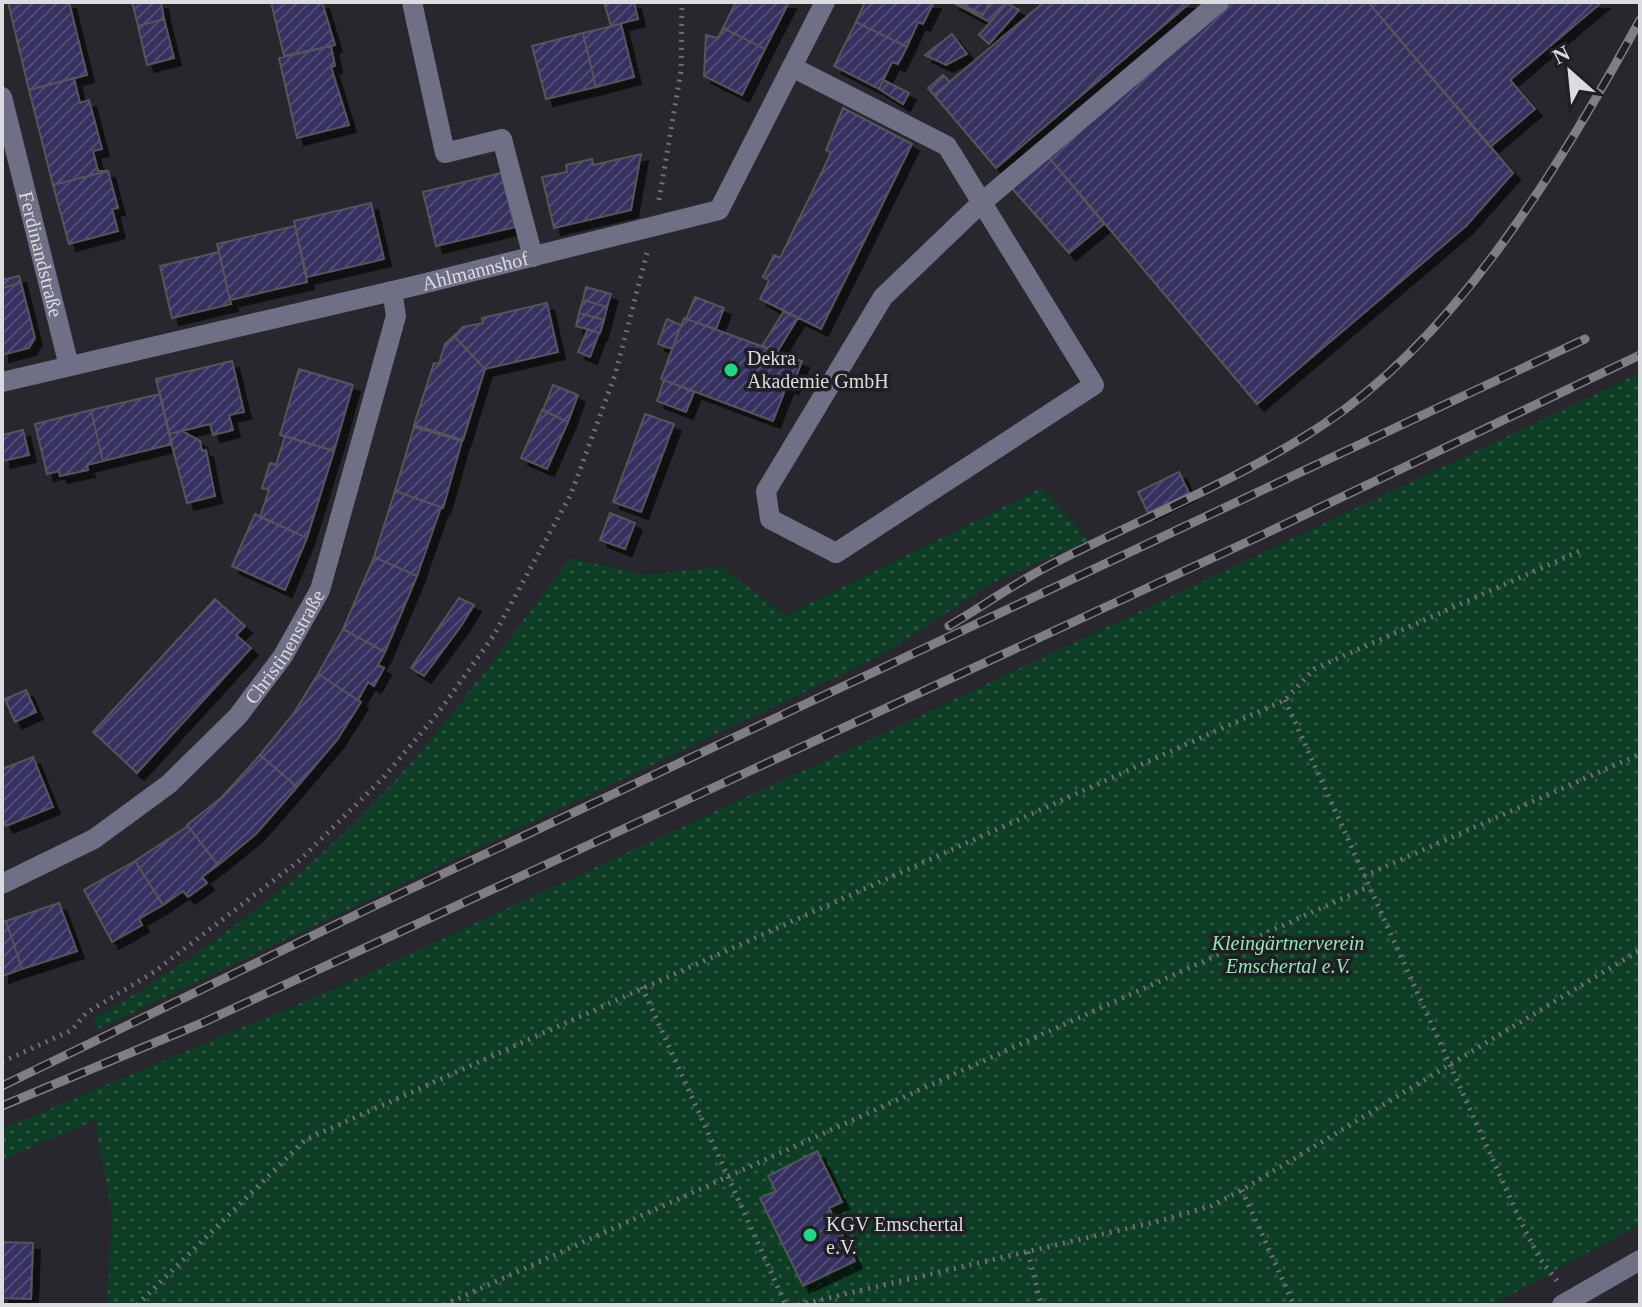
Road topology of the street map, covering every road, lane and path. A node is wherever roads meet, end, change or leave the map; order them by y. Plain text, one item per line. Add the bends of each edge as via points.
1 (412, 2) edge
2 (682, 2) edge
3 (825, 2) edge
4 (1219, 2) edge
5 (792, 67) junction
6 (2, 97) edge
7 (980, 204) junction
8 (653, 228) junction
9 (533, 257) junction
10 (392, 291) junction
11 (69, 366) junction
12 (2, 382) edge
13 (1582, 550) dead end
14 (1285, 700) junction
15 (1640, 754) edge
16 (1364, 876) junction
17 (2, 884) edge
18 (1370, 886) junction
19 (1640, 950) edge
20 (642, 987) junction
21 (2, 1062) edge
22 (1450, 1067) junction
23 (729, 1178) junction
24 (1242, 1190) junction
25 (1028, 1252) junction
26 (1640, 1260) edge
27 (1567, 1302) edge
28 (137, 1305) edge
29 (444, 1305) edge
30 (786, 1305) edge
31 (798, 1305) edge
32 (1041, 1305) edge
33 (1294, 1305) edge

1 - 9 street via 445,153 502,139
2 - 8 path via 681,71
3 - 5 street, Ahlmannshof
4 - 7 street
5 - 7 street via 947,146
5 - 8 street, Ahlmannshof via 719,210
6 - 11 street, Ferdinandstraße
7 - 7 street via 883,297 766,491 770,519 836,553 1094,385
8 - 9 street, Ahlmannshof
8 - 21 path via 615,375 571,494 494,635 438,713 383,778 300,860 154,972 86,1013 72,1030
9 - 10 street, Ahlmannshof
10 - 11 street, Ahlmannshof
10 - 17 street, Christinenstraße via 396,316 320,590 283,656 238,716 169,784 94,839
11 - 12 street, Ahlmannshof
13 - 14 path via 1314,669
14 - 16 path
14 - 20 path
15 - 16 path
16 - 18 path
18 - 22 path
18 - 23 path
19 - 22 path
20 - 23 path
20 - 28 path via 305,1140
22 - 24 path
22 - 27 path via 1540,1259
23 - 29 path
23 - 30 path
24 - 25 path via 1211,1206
24 - 33 path
25 - 31 path
25 - 32 path
26 - 27 street

